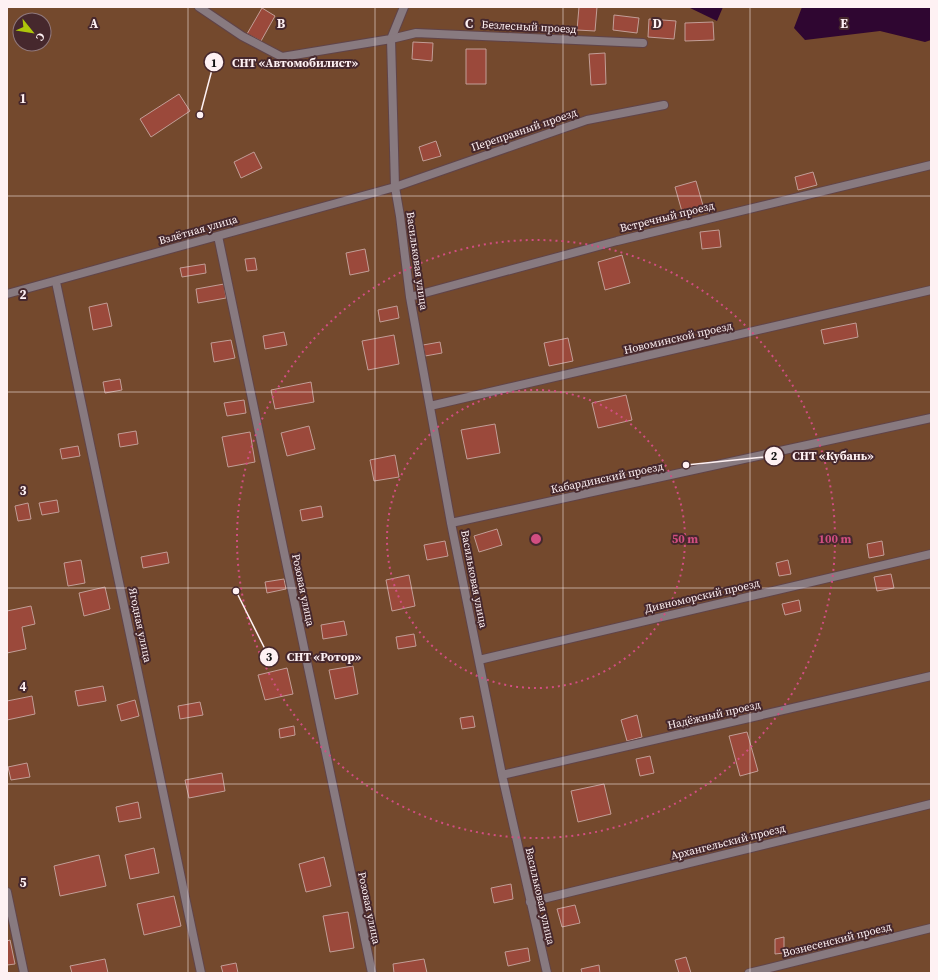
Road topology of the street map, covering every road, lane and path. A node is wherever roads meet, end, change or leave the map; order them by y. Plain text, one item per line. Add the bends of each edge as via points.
1 (199, 7) edge
2 (404, 7) edge
3 (391, 39) junction
4 (643, 43) dead end
5 (664, 105) dead end
6 (931, 165) edge
7 (395, 187) junction
8 (218, 236) junction
9 (56, 282) junction
10 (931, 290) edge
11 (7, 294) edge
12 (410, 296) junction
13 (430, 406) junction
14 (931, 418) edge
15 (451, 523) junction
16 (931, 554) edge
17 (479, 660) junction
18 (931, 676) edge
19 (502, 775) junction
20 (931, 804) edge
21 (7, 892) edge
22 (530, 902) junction
23 (931, 928) edge
24 (24, 973) edge
25 (201, 973) edge
26 (372, 973) edge
27 (547, 973) edge
28 (749, 973) edge

1 - 3 street, Безлесный проезд via 242,36 282,57
2 - 3 street
3 - 4 street, Безлесный проезд via 416,33
3 - 7 street, Васильковая улица
5 - 7 street, Переправный проезд via 587,120
6 - 12 street, Встречный проезд via 617,241
7 - 8 street, Взлётная улица
7 - 12 street, Васильковая улица
8 - 9 street, Взлётная улица
8 - 26 street, Розовая улица
9 - 11 street, Взлётная улица
9 - 25 street, Ягодная улица
10 - 13 street, Новоминской проезд
12 - 13 street, Васильковая улица
13 - 15 street, Васильковая улица
14 - 15 street, Кабардинский проезд
15 - 17 street, Васильковая улица
16 - 17 street, Дивноморский проезд
17 - 19 street, Васильковая улица
18 - 19 street, Надёжный проезд
19 - 22 street, Васильковая улица
20 - 22 street, Архангельский проезд
21 - 24 street
22 - 27 street, Васильковая улица
23 - 28 street, Вознесенский проезд

